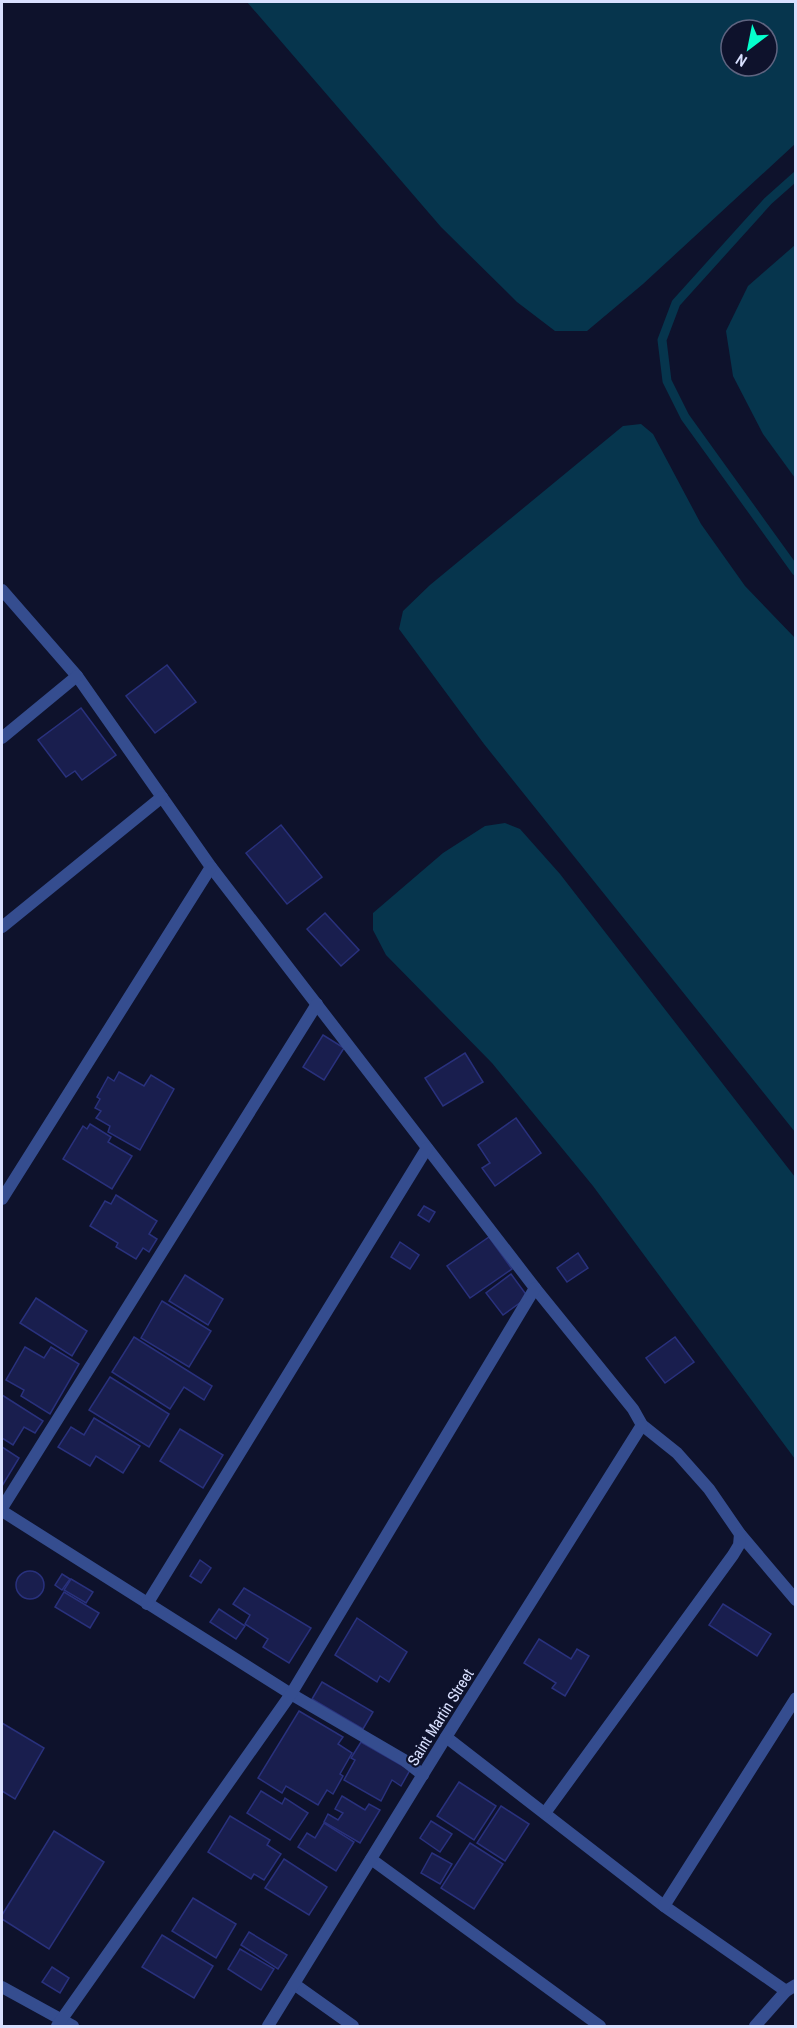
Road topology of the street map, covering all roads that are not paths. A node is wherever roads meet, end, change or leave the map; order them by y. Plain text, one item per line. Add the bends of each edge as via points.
1 (2, 590) edge
2 (77, 676) junction
3 (2, 738) edge
4 (162, 797) junction
5 (211, 867) junction
6 (2, 927) edge
7 (316, 1004) junction
8 (427, 1148) junction
9 (2, 1199) edge
10 (535, 1288) junction
11 (642, 1425) junction
12 (2, 1510) edge
13 (740, 1534) junction
14 (795, 1600) edge
15 (147, 1604) junction
16 (291, 1694) junction
17 (795, 1698) edge
18 (446, 1737) junction
19 (423, 1775) junction
20 (545, 1813) junction
21 (371, 1859) junction
22 (664, 1906) junction
23 (294, 1984) junction
24 (2, 1987) edge
25 (791, 1988) edge
26 (59, 2023) edge
27 (73, 2026) edge
28 (268, 2026) edge
29 (353, 2026) edge
30 (600, 2026) edge
31 (755, 2026) edge

1 - 2 street
2 - 3 street
2 - 4 street
4 - 5 street
4 - 6 street
5 - 7 street
5 - 9 street
7 - 8 street
7 - 12 street
8 - 10 street
8 - 15 street
10 - 11 street
10 - 16 street
11 - 13 street via 685,1462
11 - 18 street, Saint Martin Street
12 - 15 street
13 - 14 street
13 - 20 street via 733,1555
15 - 16 street
16 - 19 street
16 - 26 street
17 - 22 street
18 - 19 street, Saint Martin Street
18 - 20 street
19 - 21 street, Saint Martin Street
20 - 22 street
21 - 23 street, Saint Martin Street
21 - 30 street
22 - 25 street
23 - 28 street, Saint Martin Street
23 - 29 street
24 - 26 street
25 - 31 street
26 - 27 street

